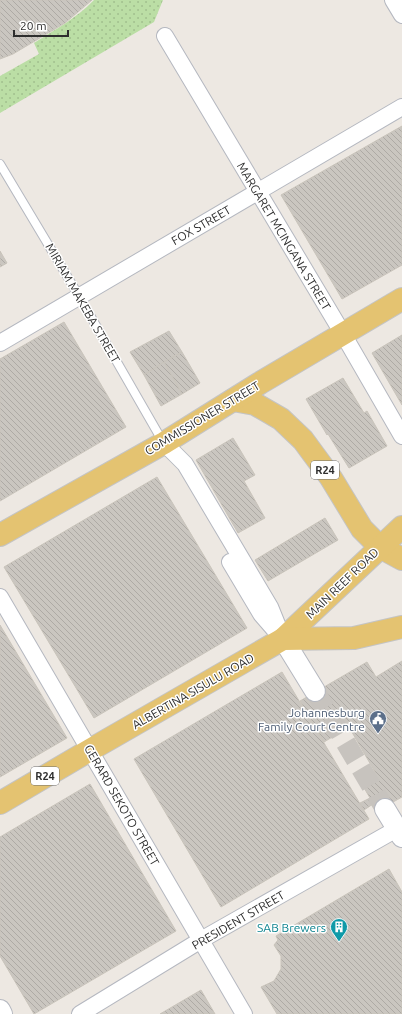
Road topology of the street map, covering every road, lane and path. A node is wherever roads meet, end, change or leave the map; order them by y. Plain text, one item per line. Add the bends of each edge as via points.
1 (393, 0) edge
2 (402, 15) edge
3 (164, 36) dead end
4 (402, 107) edge
5 (0, 164) edge
6 (258, 192) junction
7 (79, 296) junction
8 (402, 299) edge
9 (343, 334) junction
10 (0, 343) edge
11 (233, 400) junction
12 (402, 436) edge
13 (164, 443) junction
14 (402, 527) edge
15 (0, 535) edge
16 (380, 547) junction
17 (402, 559) edge
18 (0, 597) edge
19 (402, 627) edge
20 (283, 640) junction
21 (315, 691) tunnel mouth
22 (90, 750) junction
23 (0, 803) edge
24 (385, 809) tunnel mouth
25 (400, 830) edge
26 (201, 940) junction
27 (0, 1010) edge
28 (2, 1014) edge
29 (80, 1014) edge
30 (244, 1014) edge

1 - 2 street
3 - 6 street, MARGARET MCINGANA STREET
4 - 6 street, FOX STREET
5 - 7 lane, MIRIAM MAKEBA STREET
6 - 7 street, FOX STREET
6 - 9 street, MARGARET MCINGANA STREET
7 - 10 street, FOX STREET
7 - 13 lane, MIRIAM MAKEBA STREET
8 - 9 main road, COMMISSIONER STREET
9 - 11 main road, COMMISSIONER STREET
9 - 12 street, MARGARET MCINGANA STREET
11 - 13 main road, COMMISSIONER STREET
11 - 16 main road, R24 via 255,404 281,419 303,440 331,478 362,529
13 - 15 main road, COMMISSIONER STREET
13 - 20 street, MIRIAM MAKEBA STREET via 261,614
14 - 16 main road, MAIN REEF ROAD
16 - 17 main road, R24
16 - 20 main road, MAIN REEF ROAD
18 - 22 street, GERARD SEKOTO STREET
19 - 20 main road, ALBERTINA SISULU ROAD / R24 via 354,638
20 - 21 street, MIRIAM MAKEBA STREET
20 - 22 main road, ALBERTINA SISULU ROAD / R24
22 - 23 main road, ALBERTINA SISULU ROAD / R24
22 - 26 street, GERARD SEKOTO STREET
24 - 25 street
25 - 26 street, PRESIDENT STREET
26 - 29 street, PRESIDENT STREET
26 - 30 street, GERARD SEKOTO STREET
27 - 28 street

